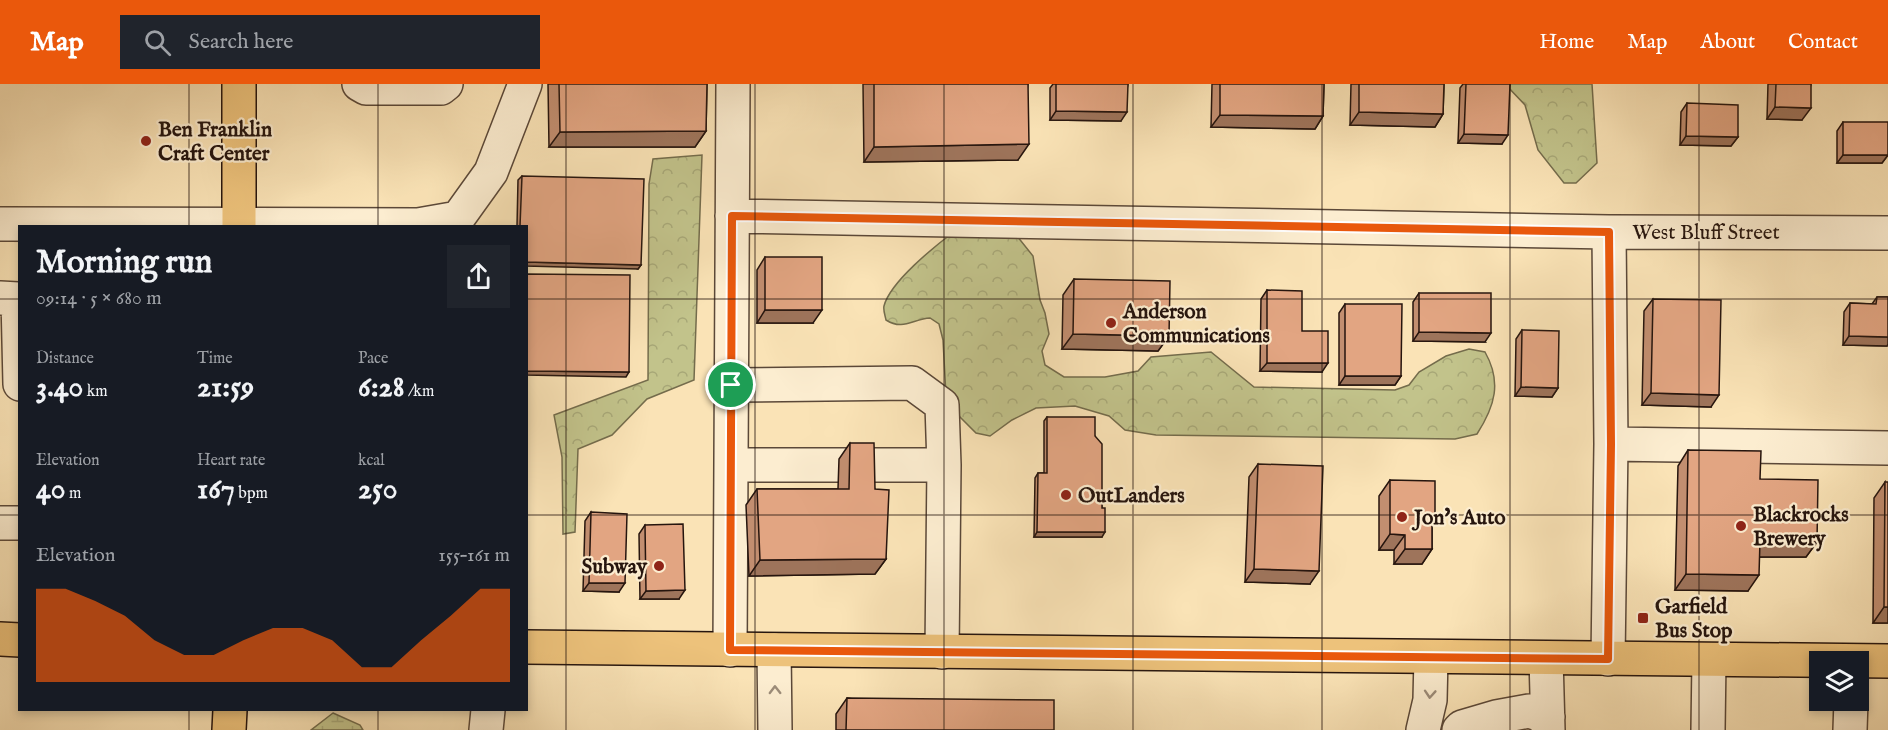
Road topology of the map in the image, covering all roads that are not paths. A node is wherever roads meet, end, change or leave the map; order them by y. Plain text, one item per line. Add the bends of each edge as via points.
1 (239, 84) edge
2 (359, 84) edge
3 (446, 84) edge
4 (525, 84) edge
5 (733, 84) edge
6 (732, 216) junction
7 (0, 224) edge
8 (76, 225) edge
9 (239, 225) edge
10 (418, 225) edge
11 (1609, 232) junction
12 (1888, 233) edge
13 (9, 298) edge
14 (18, 368) edge
15 (731, 385) junction
16 (1611, 444) junction
17 (1888, 448) edge
18 (731, 465) junction
19 (944, 465) junction
20 (0, 524) edge
21 (18, 524) edge
22 (0, 639) edge
23 (18, 640) edge
24 (528, 647) edge
25 (730, 650) junction
26 (774, 650) junction
27 (942, 652) junction
28 (1431, 657) junction
29 (1546, 658) junction
30 (1608, 659) junction
31 (1709, 660) junction
32 (1809, 661) edge
33 (1869, 661) edge
34 (1888, 661) edge
35 (230, 711) edge
36 (1851, 711) edge
37 (1548, 723) edge
38 (229, 730) edge
39 (775, 730) edge
40 (1423, 730) edge
41 (1459, 730) edge
42 (1708, 730) edge
43 (1850, 730) edge

1 - 9 main road
2 - 3 street via 366,88 441,88
4 - 10 street via 491,172 458,218
5 - 6 street
6 - 11 street, West Bluff Street
6 - 15 street
7 - 8 street
11 - 12 street, West Bluff Street
11 - 16 street
13 - 14 street
15 - 18 street
15 - 19 street via 912,383 942,405
16 - 17 street
16 - 30 street
18 - 19 street
18 - 25 street
19 - 27 street
20 - 21 street
22 - 23 main road
24 - 25 main road
25 - 26 main road
26 - 27 main road
39 -> 26 street
27 - 28 main road
28 - 29 main road
28 -> 40 street via 1430,700
29 - 30 main road
29 - 37 street
30 - 31 main road
31 - 32 main road
31 - 42 street
33 - 34 main road
35 - 38 main road
36 - 43 street
37 - 41 street via 1529,711

